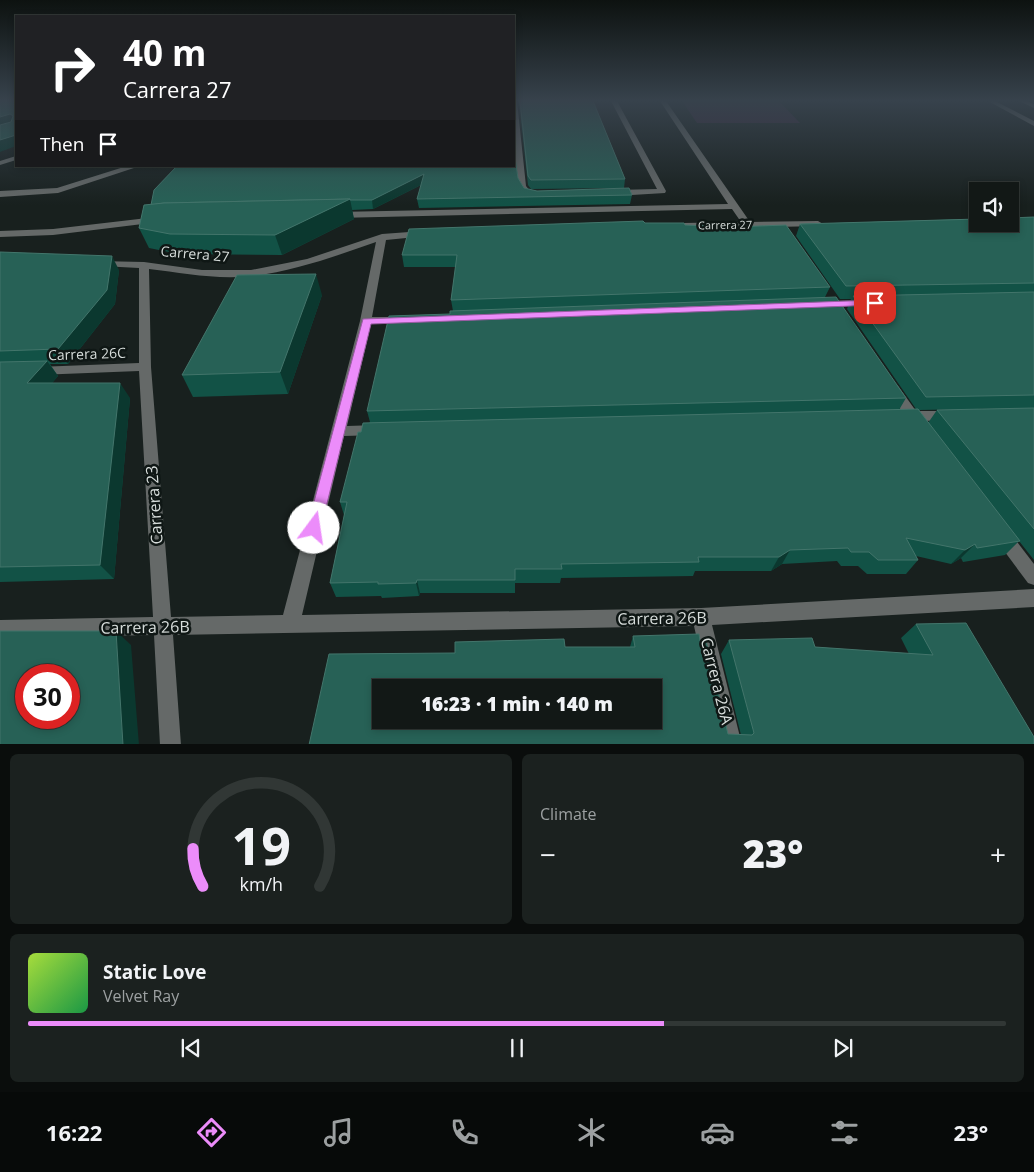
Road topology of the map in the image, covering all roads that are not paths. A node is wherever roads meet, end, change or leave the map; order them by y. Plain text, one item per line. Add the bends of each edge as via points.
1 (516, 136) edge
2 (633, 136) edge
3 (687, 136) edge
4 (517, 150) edge
5 (15, 158) edge
6 (0, 163) edge
7 (133, 167) edge
8 (604, 193) edge
9 (0, 194) edge
10 (546, 194) edge
11 (734, 206) junction
12 (323, 215) edge
13 (165, 219) edge
14 (830, 224) edge
15 (747, 225) junction
16 (668, 227) edge
17 (0, 234) edge
18 (431, 234) edge
19 (382, 238) junction
20 (86, 263) edge
21 (144, 265) junction
22 (832, 300) junction
23 (875, 303) edge
24 (815, 304) edge
25 (416, 320) edge
26 (846, 320) edge
27 (366, 321) junction
28 (144, 367) junction
29 (29, 371) edge
30 (884, 376) edge
31 (968, 415) edge
32 (912, 416) junction
33 (892, 417) edge
34 (388, 429) edge
35 (338, 430) junction
36 (924, 432) edge
37 (993, 524) edge
38 (1034, 577) edge
39 (1034, 598) edge
40 (701, 617) junction
41 (290, 625) junction
42 (162, 627) junction
43 (0, 629) edge
44 (171, 744) edge
45 (732, 744) edge

1 - 4 street
2 - 8 street via 662,191
3 - 11 street
4 - 10 street via 522,186 527,193
5 - 6 street
7 - 9 street via 58,190
11 - 12 street
11 - 15 street
13 - 17 street via 53,232
14 - 15 street, Carrera 27 via 784,228
15 - 16 street, Carrera 27
18 - 19 street, Carrera 27
19 - 21 street, Carrera 27 via 309,262 251,273 202,273
19 - 27 street
20 - 21 street, Carrera 27
21 - 28 street, Carrera 23
22 - 23 street
22 - 24 street
22 - 26 street
25 - 27 street
27 - 35 street
28 - 29 street, Carrera 26C
28 - 42 street, Carrera 23
30 - 32 street
31 - 32 street
32 - 33 street
32 - 36 street
34 - 35 street
35 - 41 street
37 - 38 street
39 - 40 street, Carrera 26B
40 - 41 street, Carrera 26B
40 - 45 street, Carrera 26A
41 - 42 street, Carrera 26B
42 - 43 street, Carrera 26B
42 - 44 street, Carrera 23

